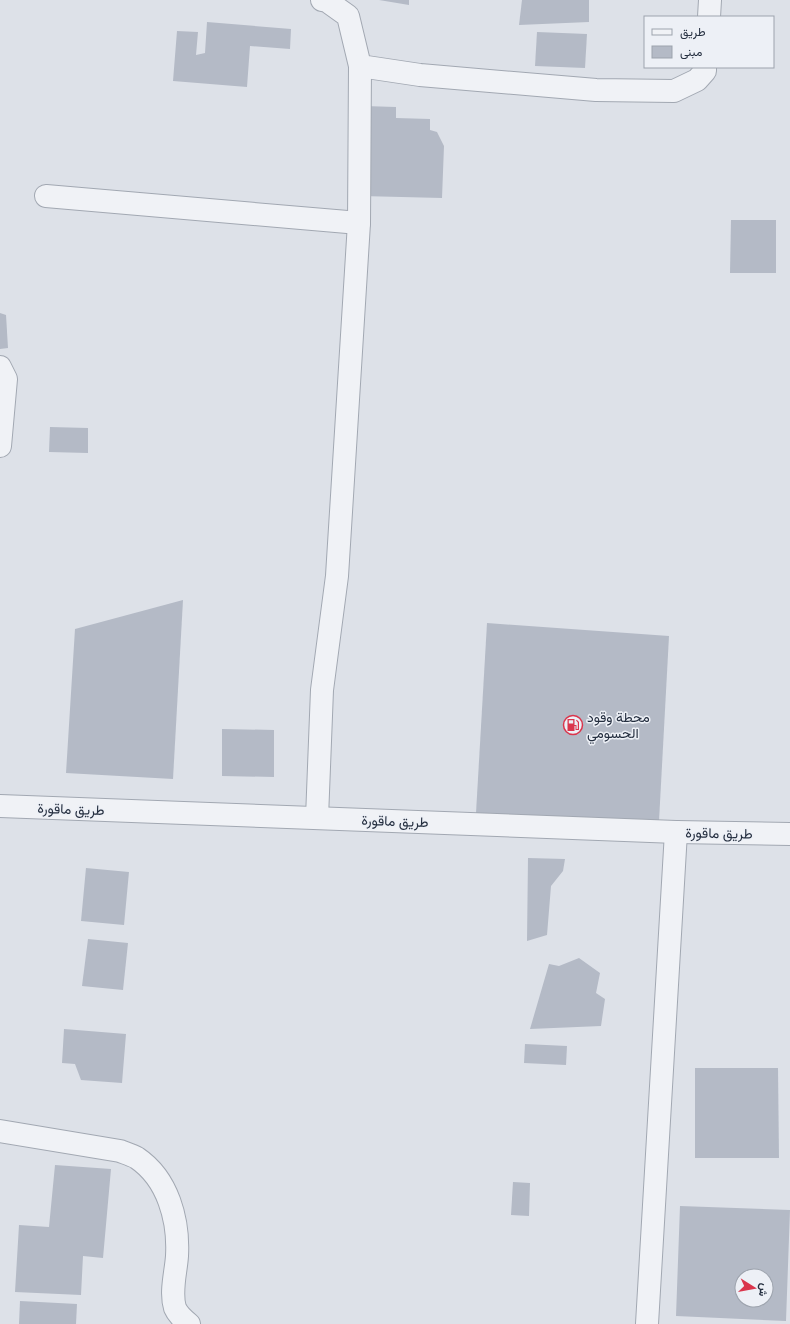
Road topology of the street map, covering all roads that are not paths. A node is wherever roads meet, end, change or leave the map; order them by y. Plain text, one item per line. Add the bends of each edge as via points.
1 (322, 0) edge
2 (710, 0) edge
3 (709, 16) edge
4 (360, 66) junction
5 (705, 68) edge
6 (46, 196) dead end
7 (359, 222) junction
8 (0, 366) edge
9 (0, 446) edge
10 (0, 806) edge
11 (317, 818) junction
12 (676, 832) junction
13 (790, 834) edge
14 (0, 1131) edge
15 (190, 1324) edge
16 (648, 1324) edge

1 - 4 street via 348,16
2 - 3 street
4 - 5 street via 420,75 588,89 674,91 698,80
4 - 7 street
6 - 7 street
7 - 11 street via 337,576 322,690
8 - 9 street via 6,379
10 - 11 street, طريق ماقورة
11 - 12 street, طريق ماقورة
12 - 13 street, طريق ماقورة
12 - 16 street
14 - 15 street via 120,1150 137,1158 148,1168 164,1189 175,1218 177,1255 173,1294 175,1308 180,1317

